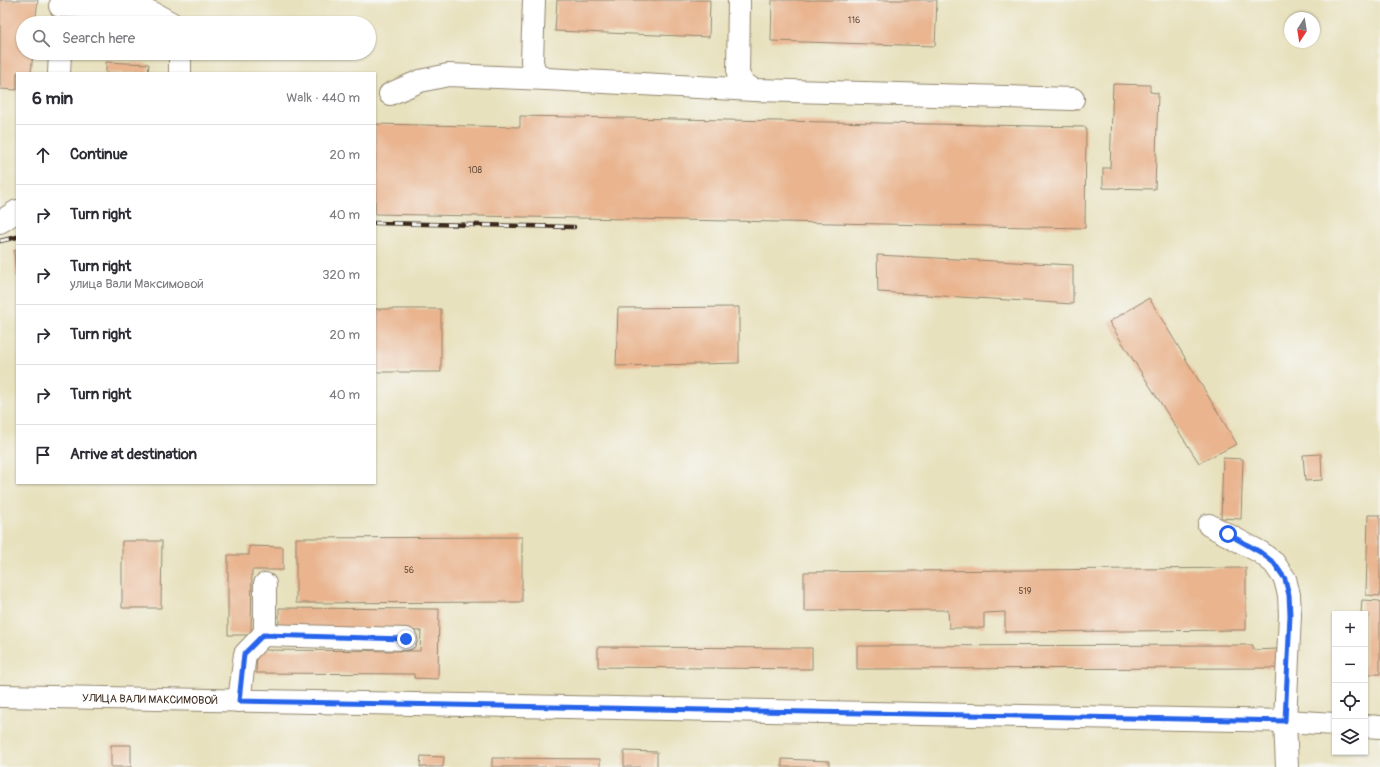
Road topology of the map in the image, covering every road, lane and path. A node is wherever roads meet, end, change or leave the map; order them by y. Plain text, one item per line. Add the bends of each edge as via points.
1 (534, 0) edge
2 (739, 0) edge
3 (60, 10) edge
4 (158, 16) edge
5 (60, 60) edge
6 (180, 60) edge
7 (59, 72) edge
8 (180, 72) edge
9 (547, 79) junction
10 (754, 90) junction
11 (390, 94) dead end
12 (1073, 99) dead end
13 (16, 212) edge
14 (0, 222) edge
15 (1209, 525) dead end
16 (265, 584) dead end
17 (263, 635) junction
18 (406, 639) dead end
19 (0, 696) edge
20 (239, 701) junction
21 (1285, 721) junction
22 (1332, 724) edge
23 (1368, 726) edge
24 (1380, 726) edge
25 (1287, 767) edge

1 - 9 street via 532,61 539,77
2 - 10 street via 738,74 743,83
3 - 4 street via 137,9
5 - 7 street
6 - 8 street
9 - 10 street
9 - 11 street via 448,75 420,81
10 - 12 street
13 - 14 street
15 - 21 street via 1260,552 1274,563 1285,579 1290,615
16 - 17 street
17 - 18 street
17 - 20 street via 244,654
19 - 20 street, УЛИЦА ВАЛИ МАКСИМОВОЙ
20 - 21 street, УЛИЦА ВАЛИ МАКСИМОВОЙ
21 - 22 street, УЛИЦА ВАЛИ МАКСИМОВОЙ
21 - 25 street
23 - 24 street

